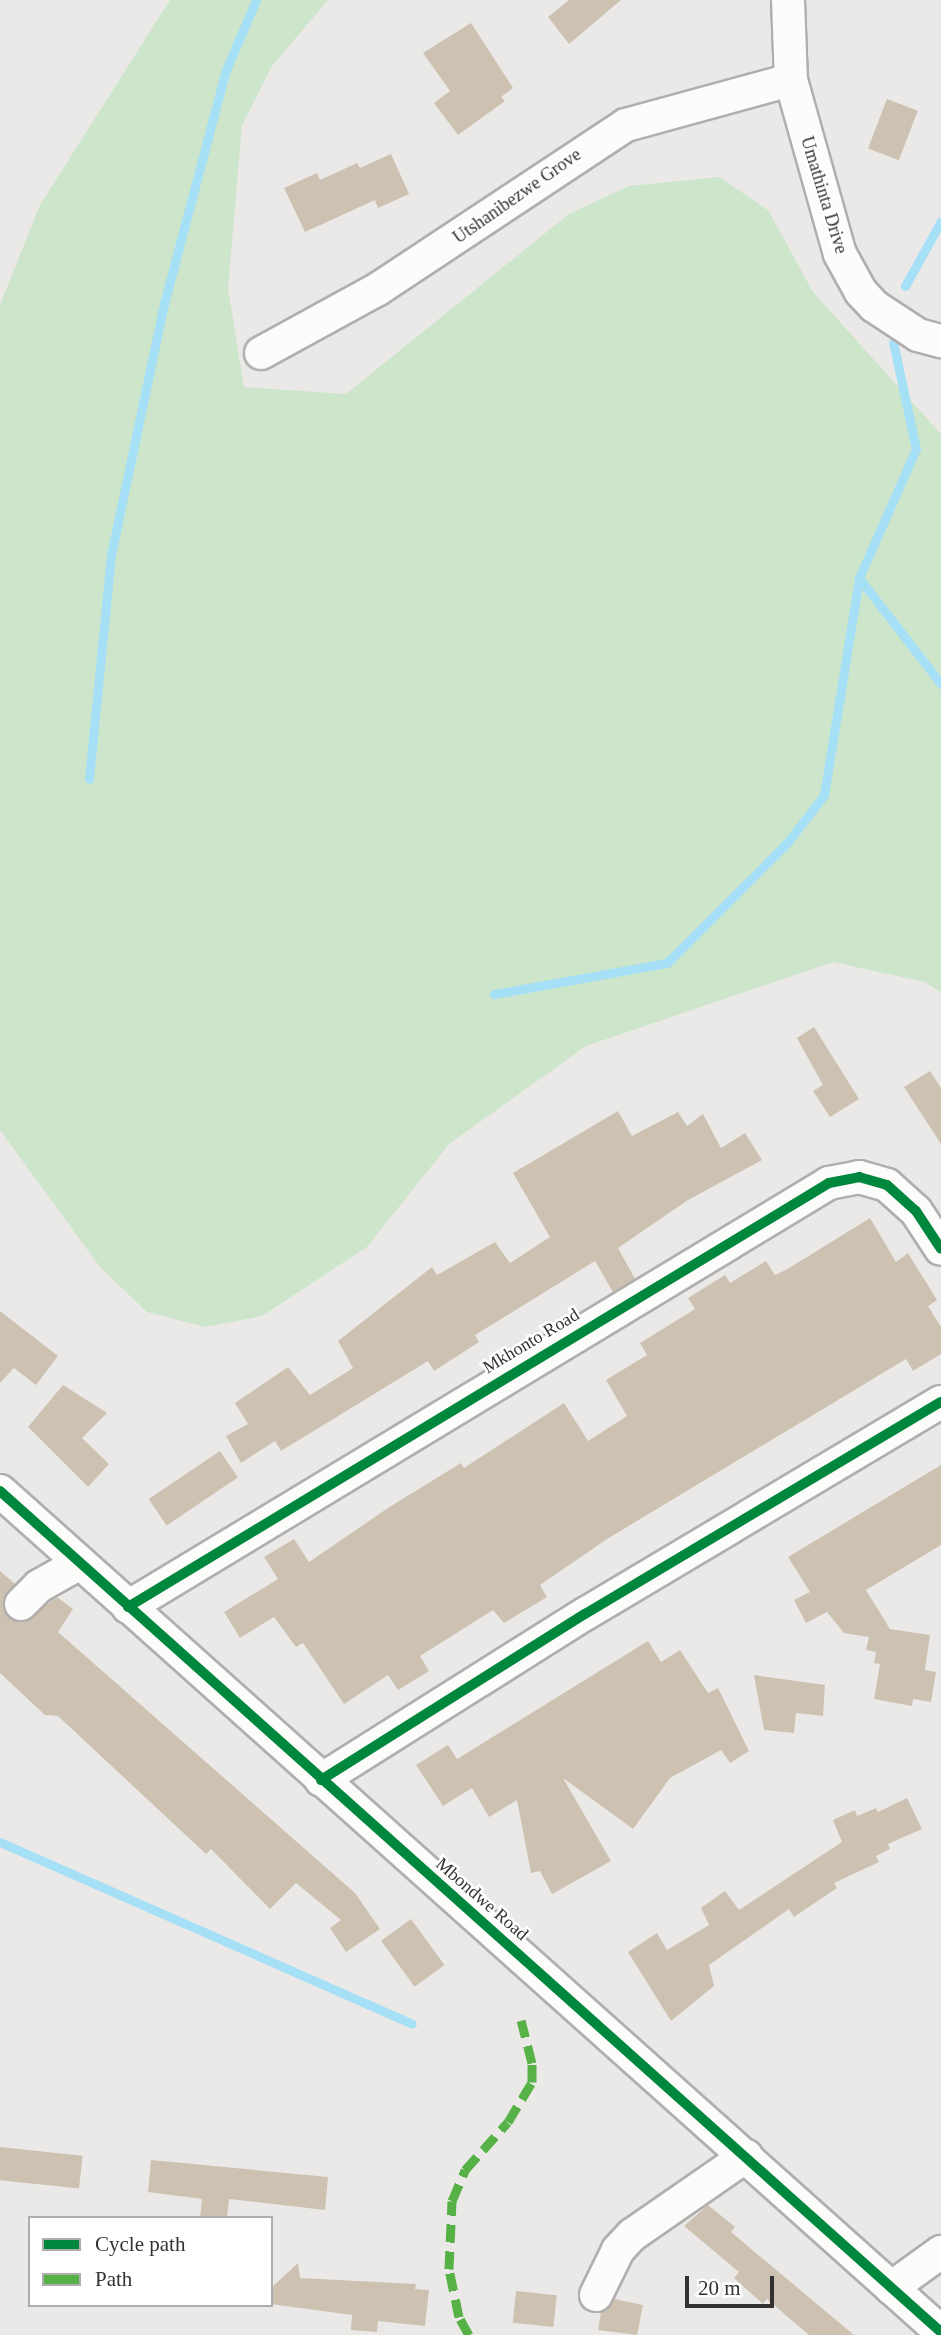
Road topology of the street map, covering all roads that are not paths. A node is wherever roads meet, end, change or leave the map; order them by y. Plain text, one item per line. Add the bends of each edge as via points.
1 (788, 0) edge
2 (791, 80) junction
3 (941, 341) edge
4 (261, 354) dead end
5 (941, 1249) edge
6 (941, 1402) edge
7 (0, 1491) edge
8 (80, 1563) junction
9 (21, 1604) dead end
10 (128, 1607) junction
11 (321, 1780) junction
12 (746, 2156) junction
13 (941, 2252) edge
14 (891, 2288) junction
15 (596, 2295) dead end
16 (941, 2332) edge

1 - 2 street, Umathinta Drive
2 - 3 street, Umathinta Drive via 826,214 850,275 867,299 894,321
2 - 4 street, Utshanibezwe Grove via 626,125 378,289
5 - 10 street, Mkhonto Road via 916,1211 887,1185 859,1177 829,1183
6 - 11 street via 585,1614
7 - 8 street, Mbondwe Road
8 - 9 street via 40,1586
8 - 10 street, Mbondwe Road
10 - 11 street, Mbondwe Road
11 - 12 street, Mbondwe Road
12 - 14 street, Mbondwe Road
12 - 15 street via 632,2235 613,2258
13 - 14 street
14 - 16 street, Mbondwe Road

